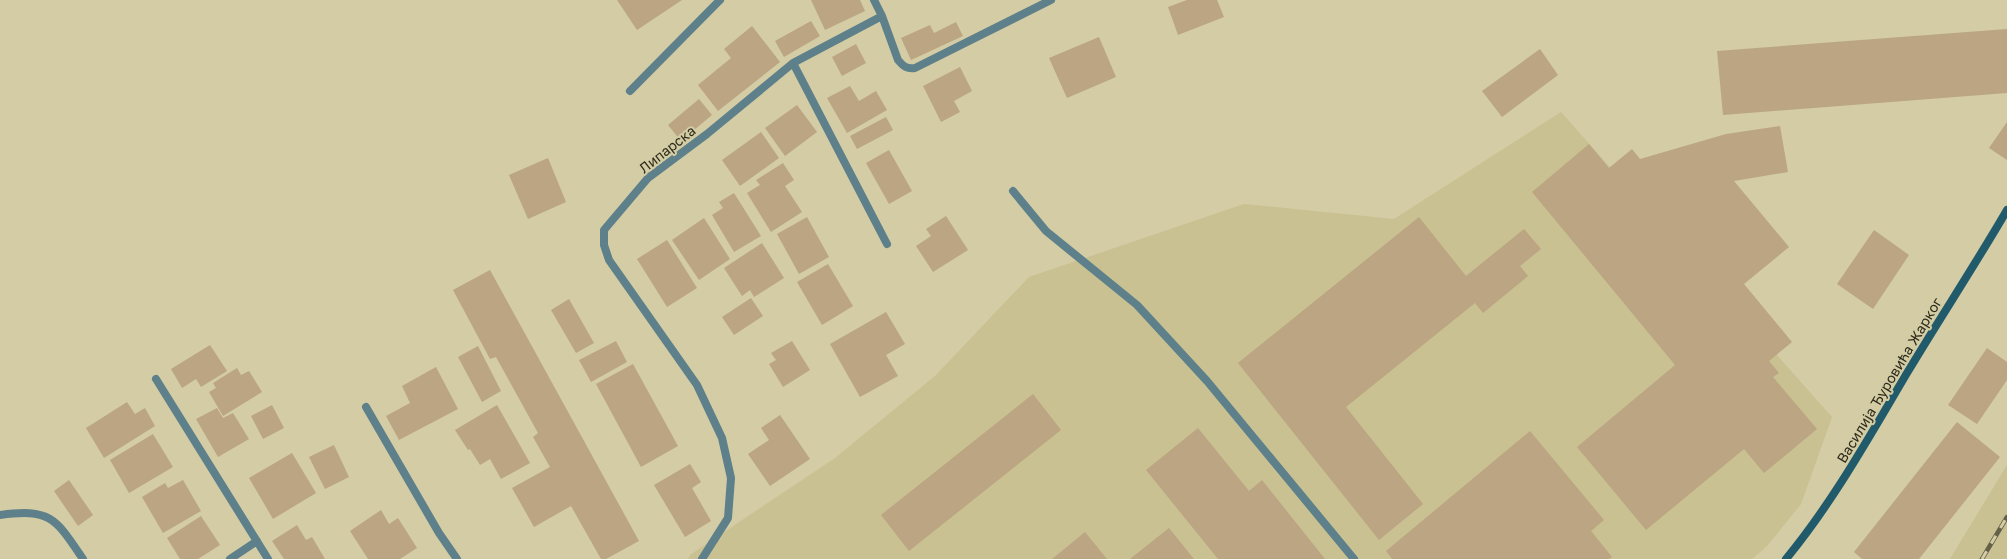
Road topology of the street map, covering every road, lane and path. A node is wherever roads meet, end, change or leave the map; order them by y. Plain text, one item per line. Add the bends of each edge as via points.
1 (720, 0) edge
2 (874, 0) edge
3 (1052, 0) edge
4 (882, 16) junction
5 (793, 63) junction
6 (630, 91) dead end
7 (1013, 191) dead end
8 (2007, 210) edge
9 (887, 244) dead end
10 (156, 379) dead end
11 (366, 407) dead end
12 (0, 515) edge
13 (257, 541) junction
14 (83, 559) edge
15 (230, 559) edge
16 (268, 559) edge
17 (456, 559) edge
18 (702, 559) edge
19 (1354, 559) edge
20 (1786, 559) edge

1 - 6 street
2 - 4 street
3 - 4 street via 915,68 908,69 898,60
4 - 5 street, Липарска
5 - 9 street
5 - 18 street, Липарска via 707,134 648,178 604,230 604,245 609,260 697,385 722,438 731,478 728,518
7 - 19 street via 1046,231 1142,311 1207,381
8 - 20 main road, Василија Ђуровића Жарког via 1839,488
10 - 13 street
11 - 17 street
12 - 14 street via 33,512 48,516 61,526
13 - 15 street
13 - 16 street

